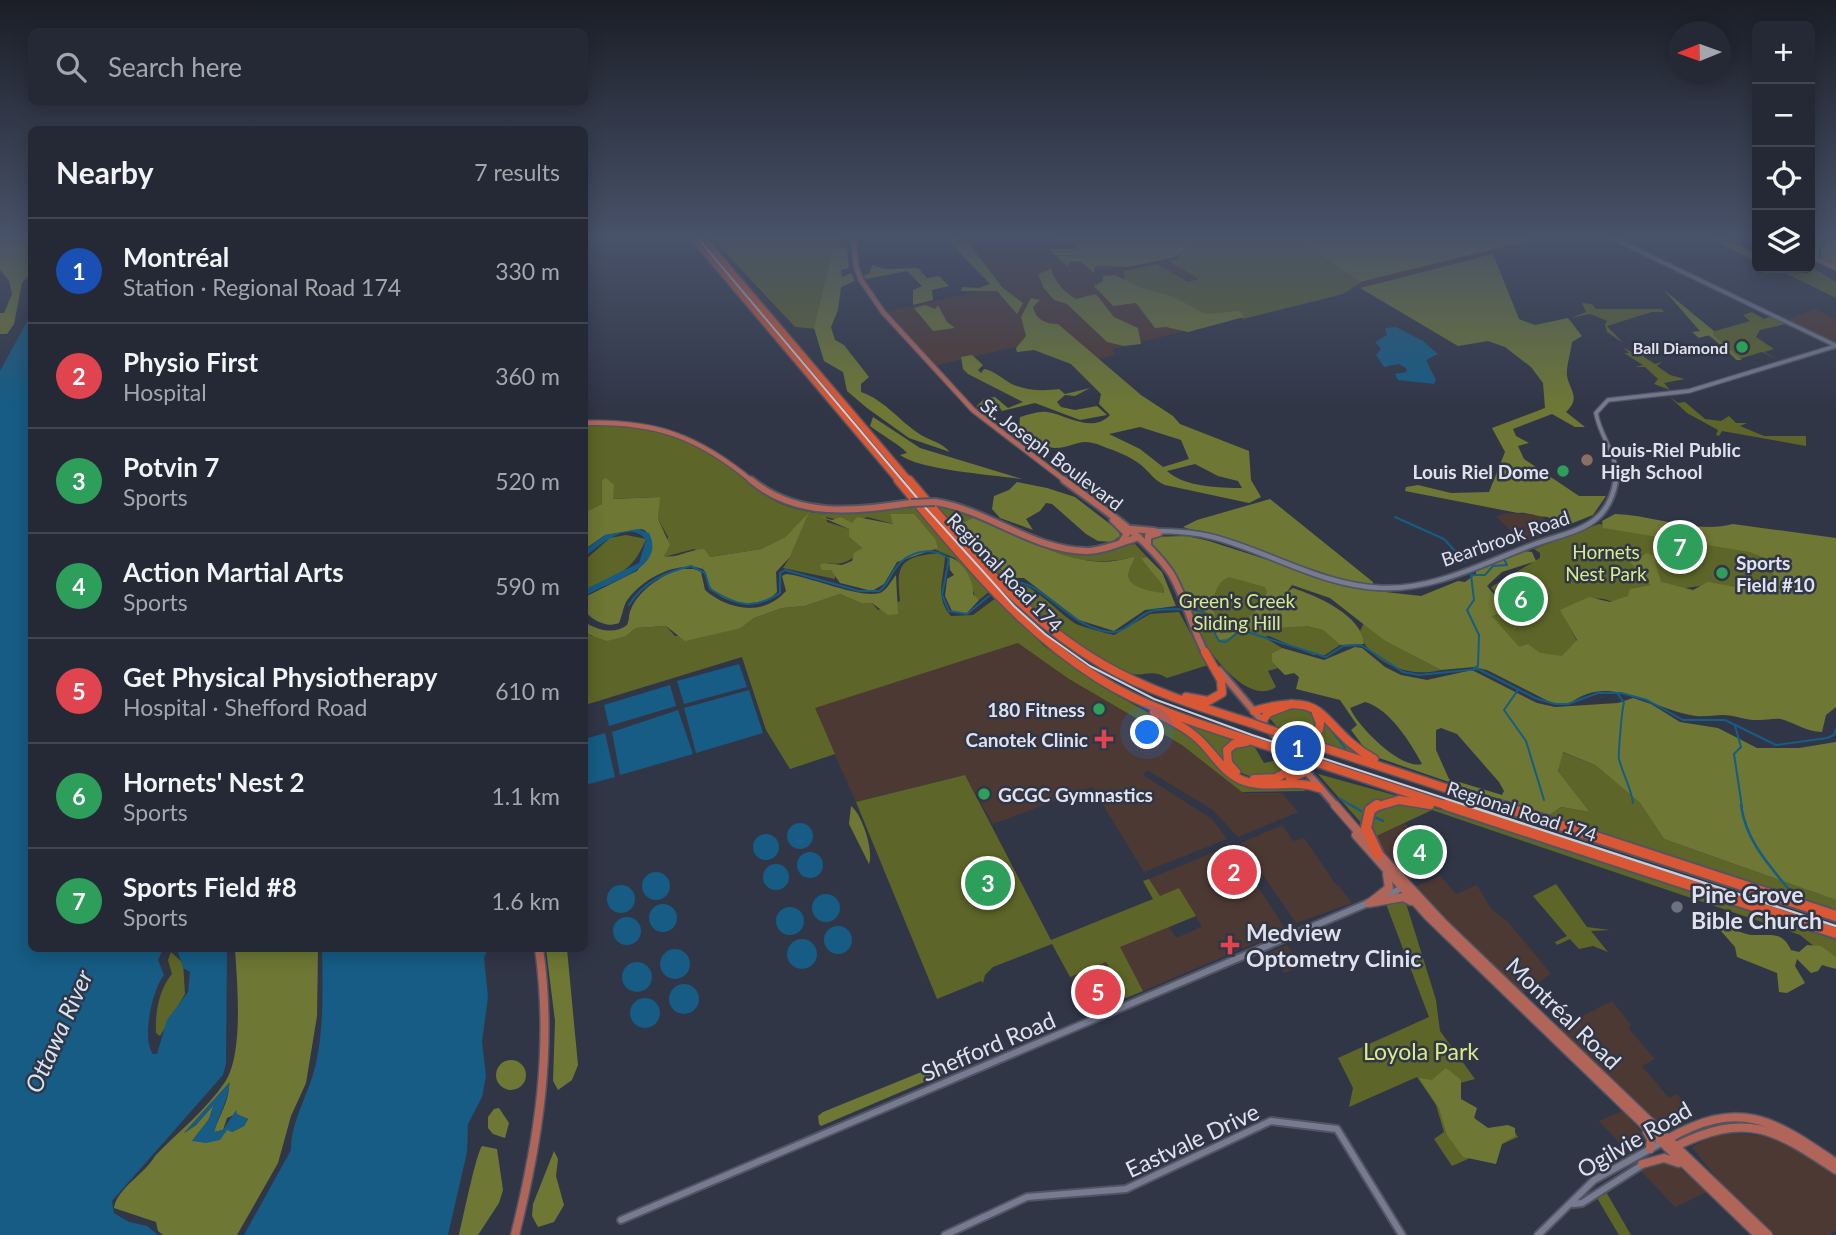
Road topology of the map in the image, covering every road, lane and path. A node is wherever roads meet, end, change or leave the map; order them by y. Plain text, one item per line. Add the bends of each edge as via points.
1 (740, 293) edge
2 (749, 293) edge
3 (867, 293) edge
4 (1726, 293) edge
5 (1836, 346) edge
6 (956, 396) junction
7 (588, 423) edge
8 (1113, 520) junction
9 (1126, 526) junction
10 (1156, 532) junction
11 (1136, 537) junction
12 (1119, 543) junction
13 (1148, 549) junction
14 (1002, 583) junction
15 (1205, 652) junction
16 (1066, 657) junction
17 (1254, 711) junction
18 (1262, 721) junction
19 (1278, 741) junction
20 (1302, 765) junction
21 (1257, 785) junction
22 (1319, 788) junction
23 (1462, 792) junction
24 (1340, 814) junction
25 (1594, 853) junction
26 (1378, 854) junction
27 (1385, 869) junction
28 (1404, 887) junction
29 (1369, 903) junction
30 (1415, 903) junction
31 (1836, 916) edge
32 (1836, 933) edge
33 (539, 952) edge
34 (1625, 1107) junction
35 (1655, 1128) junction
36 (1683, 1130) junction
37 (1691, 1138) junction
38 (1668, 1144) junction
39 (1650, 1149) junction
40 (1836, 1163) edge
41 (1642, 1164) junction
42 (1684, 1165) junction
43 (1836, 1170) edge
44 (1720, 1190) junction
45 (1573, 1204) junction
46 (621, 1220) dead end
47 (515, 1235) edge
48 (945, 1235) edge
49 (1402, 1235) edge
50 (1538, 1235) edge
51 (1764, 1235) edge

1 - 16 highway, Regional Road 174 via 961,554 1023,621
2 - 14 highway, Regional Road 174
3 - 6 main road, St. Joseph Boulevard
4 - 5 street
5 - 10 street, Bearbrook Road via 1689,391 1608,400 1596,413 1617,460 1615,489 1606,511 1575,531 1413,586 1377,588 1346,582 1186,532
6 - 8 main road, St. Joseph Boulevard via 1001,438
6 - 9 main road, St. Joseph Boulevard
7 - 12 main road, bridge via 640,425 689,438 729,461 761,489 800,506 849,511 934,502 971,509 1058,546 1100,549
8 - 11 main road, St. Joseph Boulevard
8 - 12 main road via 1127,534
9 - 10 main road
9 - 11 main road, St. Joseph Boulevard
10 - 11 street, Bearbrook Road
10 - 13 main road via 1148,537
11 - 12 main road
11 - 13 main road, St. Joseph Boulevard
12 - 13 main road via 1134,541
13 - 15 main road, St. Joseph Boulevard via 1177,591
14 - 15 highway via 1049,625 1098,658 1152,684 1206,701 1218,698 1223,689
14 - 19 highway, Regional Road 174, bridge via 1046,626 1105,666 1165,694 1251,723
15 - 17 main road, St. Joseph Boulevard
16 - 19 highway, Regional Road 174 via 1149,705
16 - 21 highway via 1103,685 1187,730 1230,773
17 - 18 main road, St. Joseph Boulevard
17 - 23 highway via 1283,701 1305,702 1360,752
18 - 19 main road, St. Joseph Boulevard
18 - 19 highway via 1268,713 1292,704 1309,708 1319,718 1321,726 1314,735
19 - 20 highway, Regional Road 174, bridge
19 - 20 highway via 1237,743 1227,750 1227,760 1235,772 1257,780 1276,778
19 - 23 highway, Regional Road 174
20 - 21 highway via 1275,783
20 - 22 main road, Montréal Road
20 - 25 highway, Regional Road 174
21 - 22 highway via 1309,784
22 - 24 main road, Montréal Road
23 - 31 highway, Regional Road 174
24 - 26 main road, Montréal Road
24 - 27 main road, Montréal Road
25 - 26 highway via 1429,804 1401,800 1380,803 1367,814 1366,828
25 - 32 highway, Regional Road 174
26 - 28 main road, Montréal Road
27 - 28 main road, Montréal Road
27 - 29 main road via 1390,888
28 - 29 street, Shefford Road
28 - 30 main road, Montréal Road
28 - 35 main road, Montréal Road
29 - 30 main road via 1403,897
29 - 46 street, Shefford Road
30 - 34 main road, Montréal Road
33 - 47 main road via 547,1022 545,1082 534,1160
34 - 38 main road, Montréal Road
34 - 39 main road via 1650,1136
35 - 36 main road
35 - 38 main road, Montréal Road
36 - 38 main road, Ogilvie Road
36 - 40 main road, Ogilvie Road via 1713,1118 1757,1120 1797,1137
37 - 38 main road, Ogilvie Road
37 - 43 main road, Ogilvie Road via 1718,1126 1754,1127 1786,1138
37 - 44 main road via 1688,1153
38 - 39 street, Ogilvie Road
38 - 41 street, Ogilvie Road
38 - 42 main road, Montréal Road
38 - 44 main road, Montréal Road
39 - 45 street, Ogilvie Road via 1594,1180 1575,1196
41 - 42 main road via 1664,1158
41 - 45 street, Ogilvie Road via 1582,1203
42 - 51 main road, Montréal Road
44 - 51 main road, Montréal Road
45 - 50 street, Ogilvie Road
48 - 49 street, Eastvale Drive via 1027,1197 1126,1189 1271,1121 1336,1129

